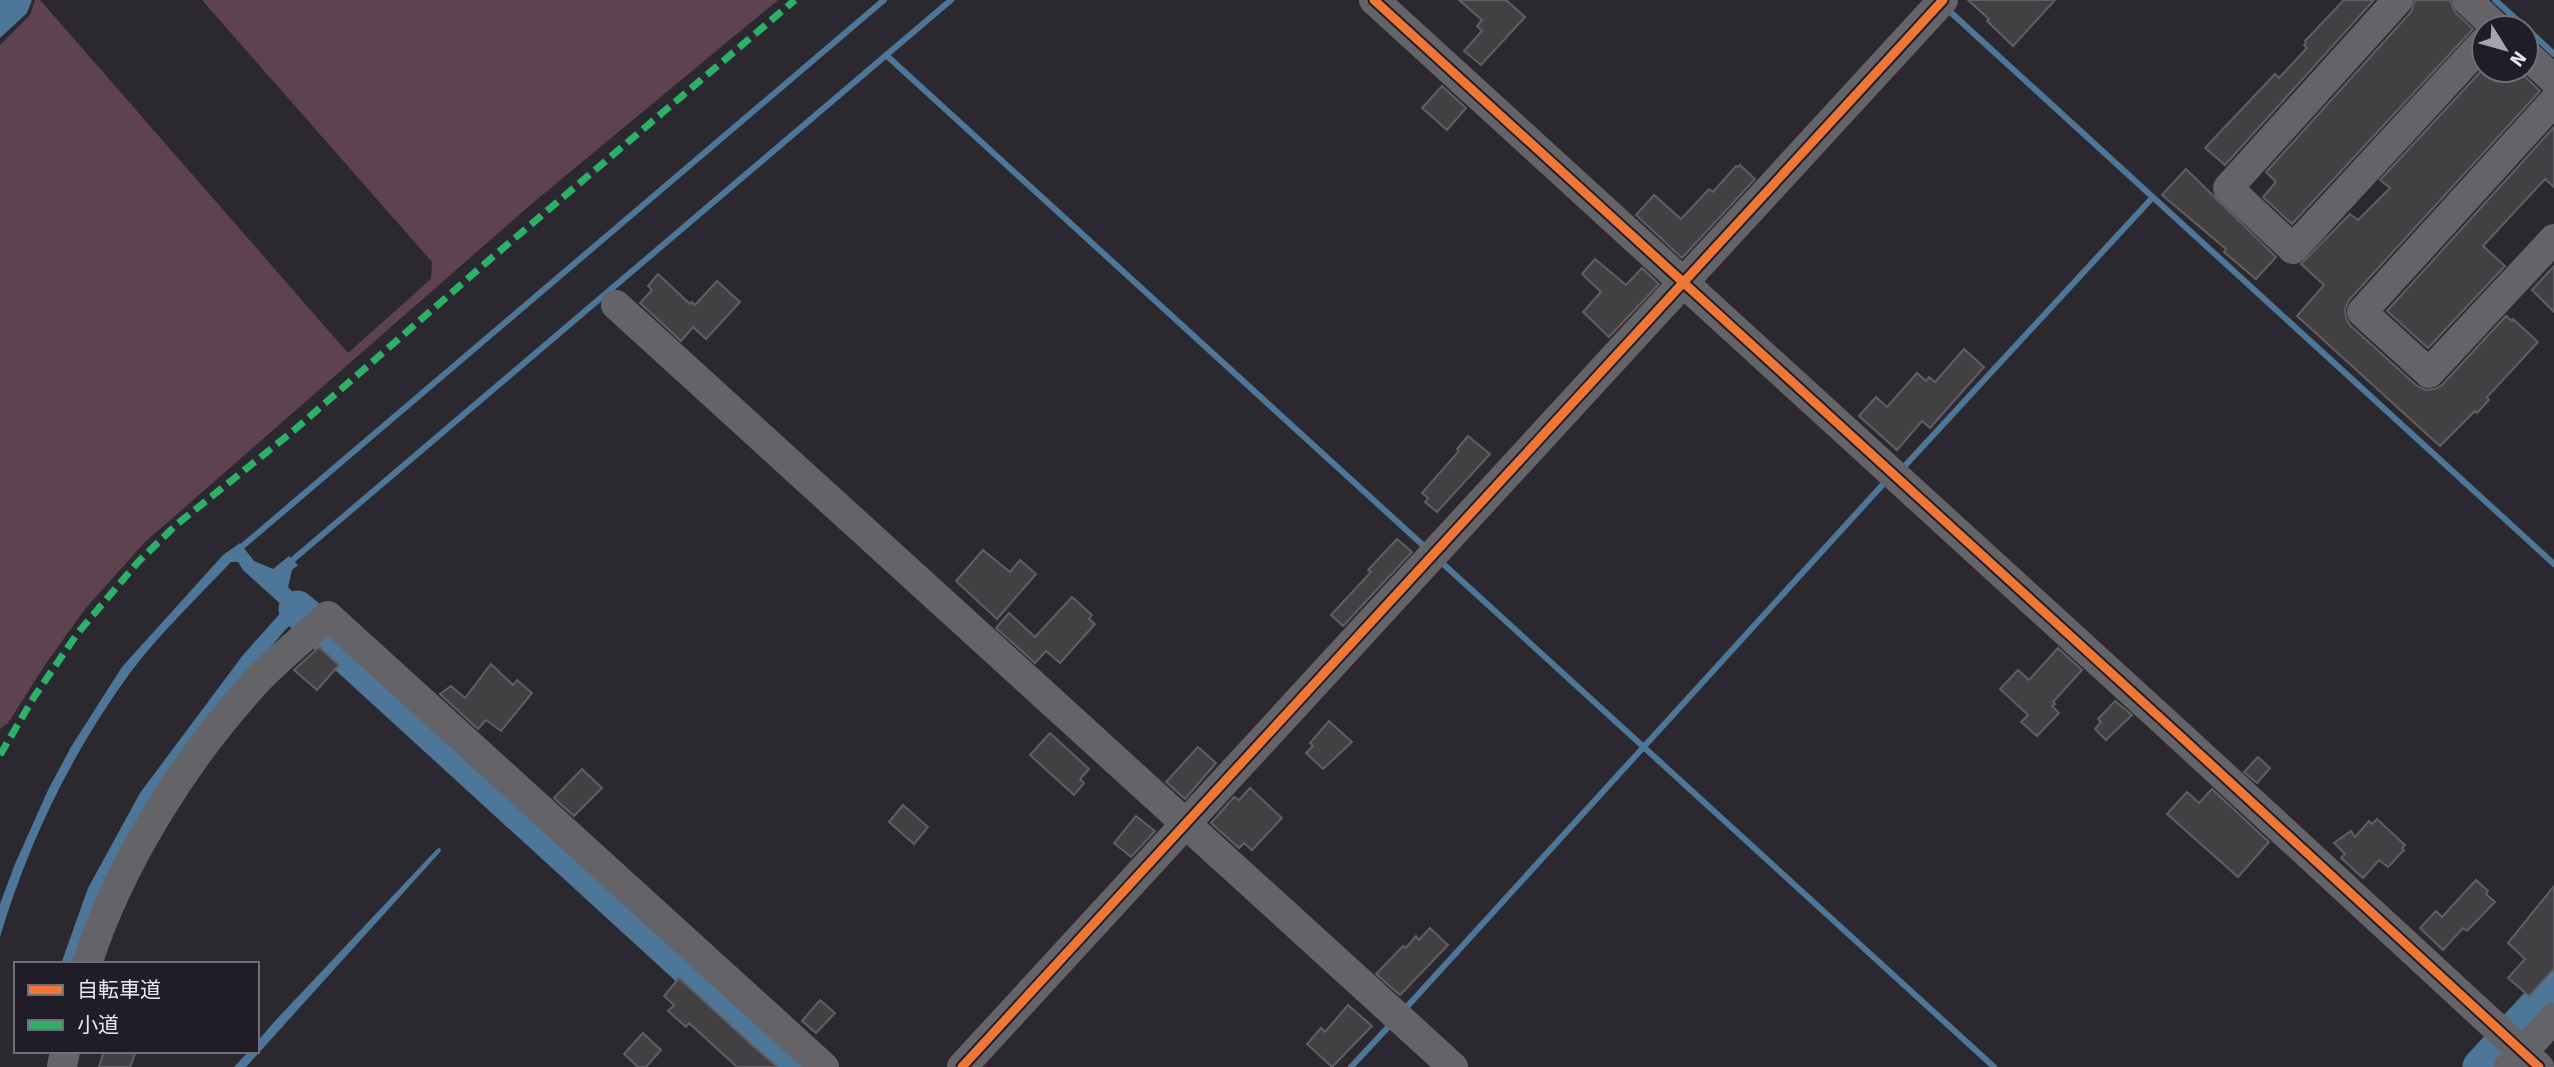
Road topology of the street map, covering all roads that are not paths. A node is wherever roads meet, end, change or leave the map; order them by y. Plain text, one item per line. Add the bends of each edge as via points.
1 (1374, 0) edge
2 (1943, 0) edge
3 (2398, 0) edge
4 (2467, 0) edge
5 (2482, 14) edge
6 (2470, 57) edge
7 (2540, 67) edge
8 (2554, 80) edge
9 (2554, 101) edge
10 (2554, 239) edge
11 (1683, 284) junction
12 (616, 304) dead end
13 (1180, 831) junction
14 (88, 962) edge
15 (2554, 1018) edge
16 (2517, 1053) edge
17 (824, 1067) edge
18 (962, 1067) edge
19 (1453, 1067) edge

1 - 11 street
2 - 11 street
3 - 6 street via 2228,188 2293,249
4 - 5 street
7 - 8 street
9 - 10 street via 2362,312 2429,373
11 - 13 street
11 - 16 street via 2179,735
12 - 13 street
13 - 18 street
13 - 19 street
14 - 17 street via 119,884 171,794 252,686 328,616
15 - 16 street

